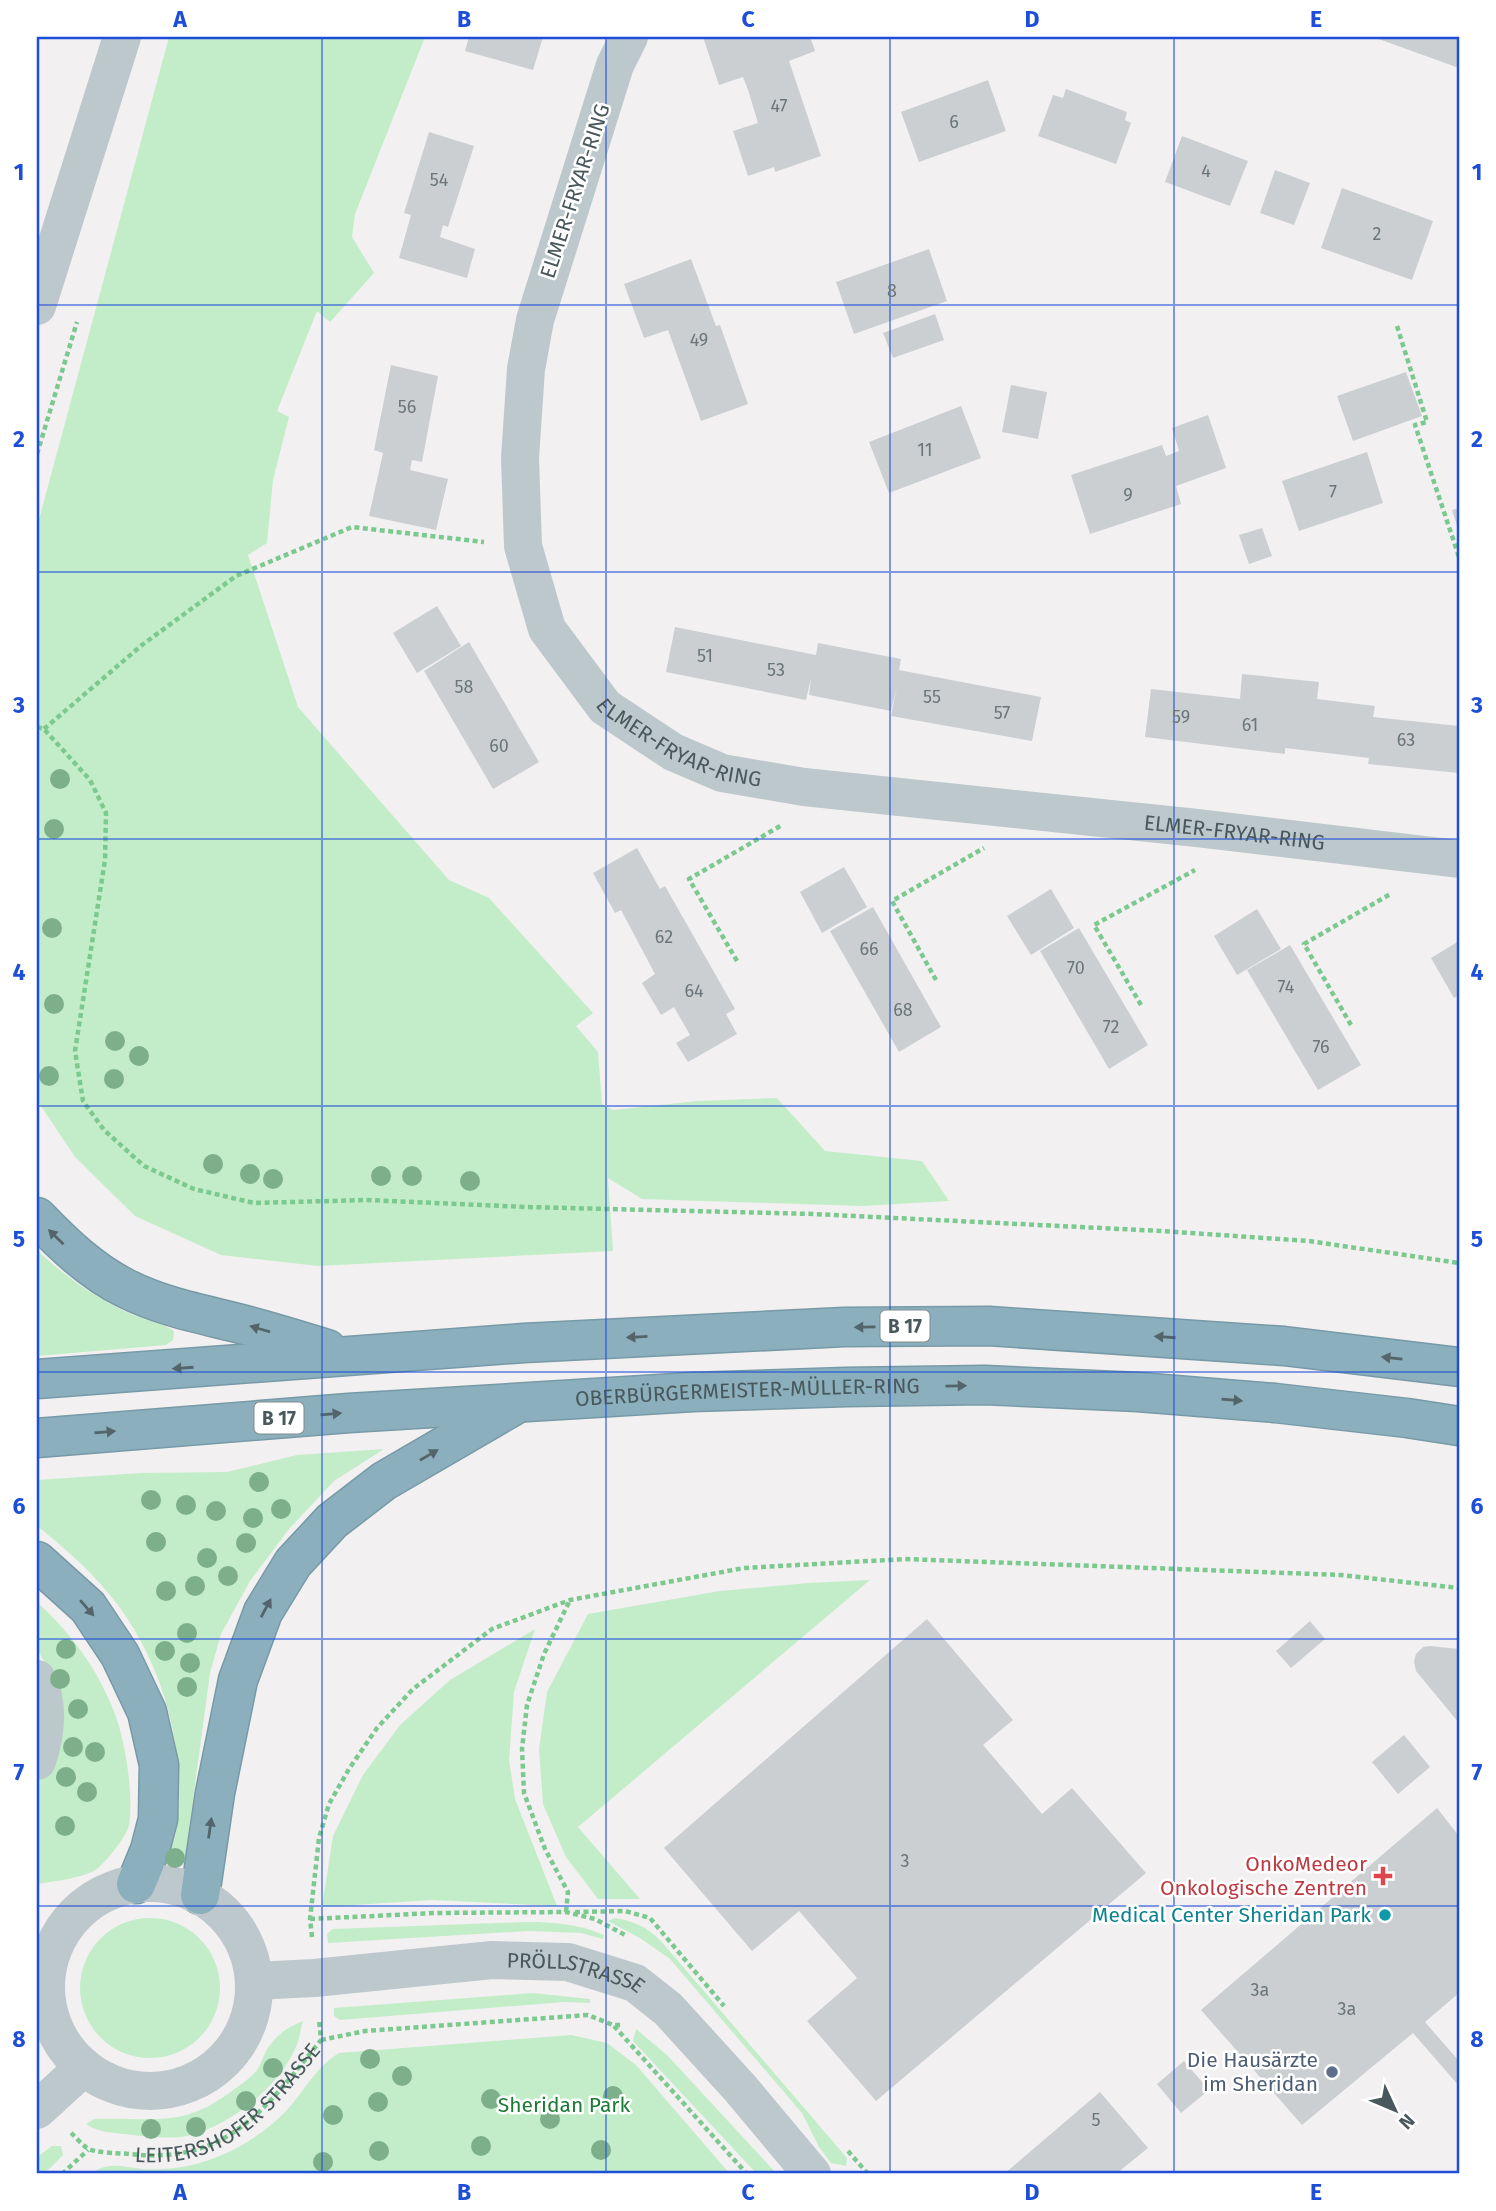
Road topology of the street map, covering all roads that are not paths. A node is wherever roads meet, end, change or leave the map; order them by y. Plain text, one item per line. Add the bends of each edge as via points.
1 (629, 37) edge
2 (118, 49) edge
3 (46, 238) edge
4 (37, 306) edge
5 (1459, 859) edge
6 (37, 1217) edge
7 (349, 1355) junction
8 (1459, 1367) edge
9 (37, 1379) edge
10 (521, 1402) junction
11 (1459, 1426) edge
12 (37, 1438) edge
13 (37, 1562) edge
14 (37, 1679) edge
15 (37, 1761) edge
16 (136, 1884) junction
17 (200, 1895) junction
18 (45, 1945) edge
19 (254, 1982) junction
20 (83, 2067) junction
21 (40, 2107) edge
22 (813, 2174) edge

1 - 5 street, ELMER-FRYAR-RING via 615,65 535,320 526,369 520,458 523,546 547,629 606,707 673,752 722,773 804,787
2 - 3 street
3 - 4 street
7 -> 6 highway via 177,1309 125,1288 90,1266
8 -> 7 highway, B 17 via 1284,1346 989,1326 830,1328
7 -> 9 highway, B 17
10 -> 11 highway, OBERBÜRGERMEISTER-MÜLLER-RING / B 17 via 985,1385 1261,1402
12 -> 10 highway, OBERBÜRGERMEISTER-MÜLLER-RING / B 17
17 -> 10 highway via 238,1680 263,1612 293,1563 332,1521 384,1481
13 -> 16 highway via 88,1607 120,1655 147,1712 159,1765 159,1819
14 - 15 street via 46,1715
16 - 17 street, LEITERSHOFER STRASSE via 166,1884
16 - 18 street, LEITERSHOFER STRASSE via 113,1889 92,1901
17 - 19 street, LEITERSHOFER STRASSE via 238,1930
18 - 20 street, LEITERSHOFER STRASSE via 49,2010 65,2048
19 - 20 street, LEITERSHOFER STRASSE via 253,2002 241,2037 218,2065 198,2079 176,2088 139,2090
19 - 22 street, PRÖLLSTRASSE via 492,1959 568,1962 635,1983 668,2009
20 - 21 street

